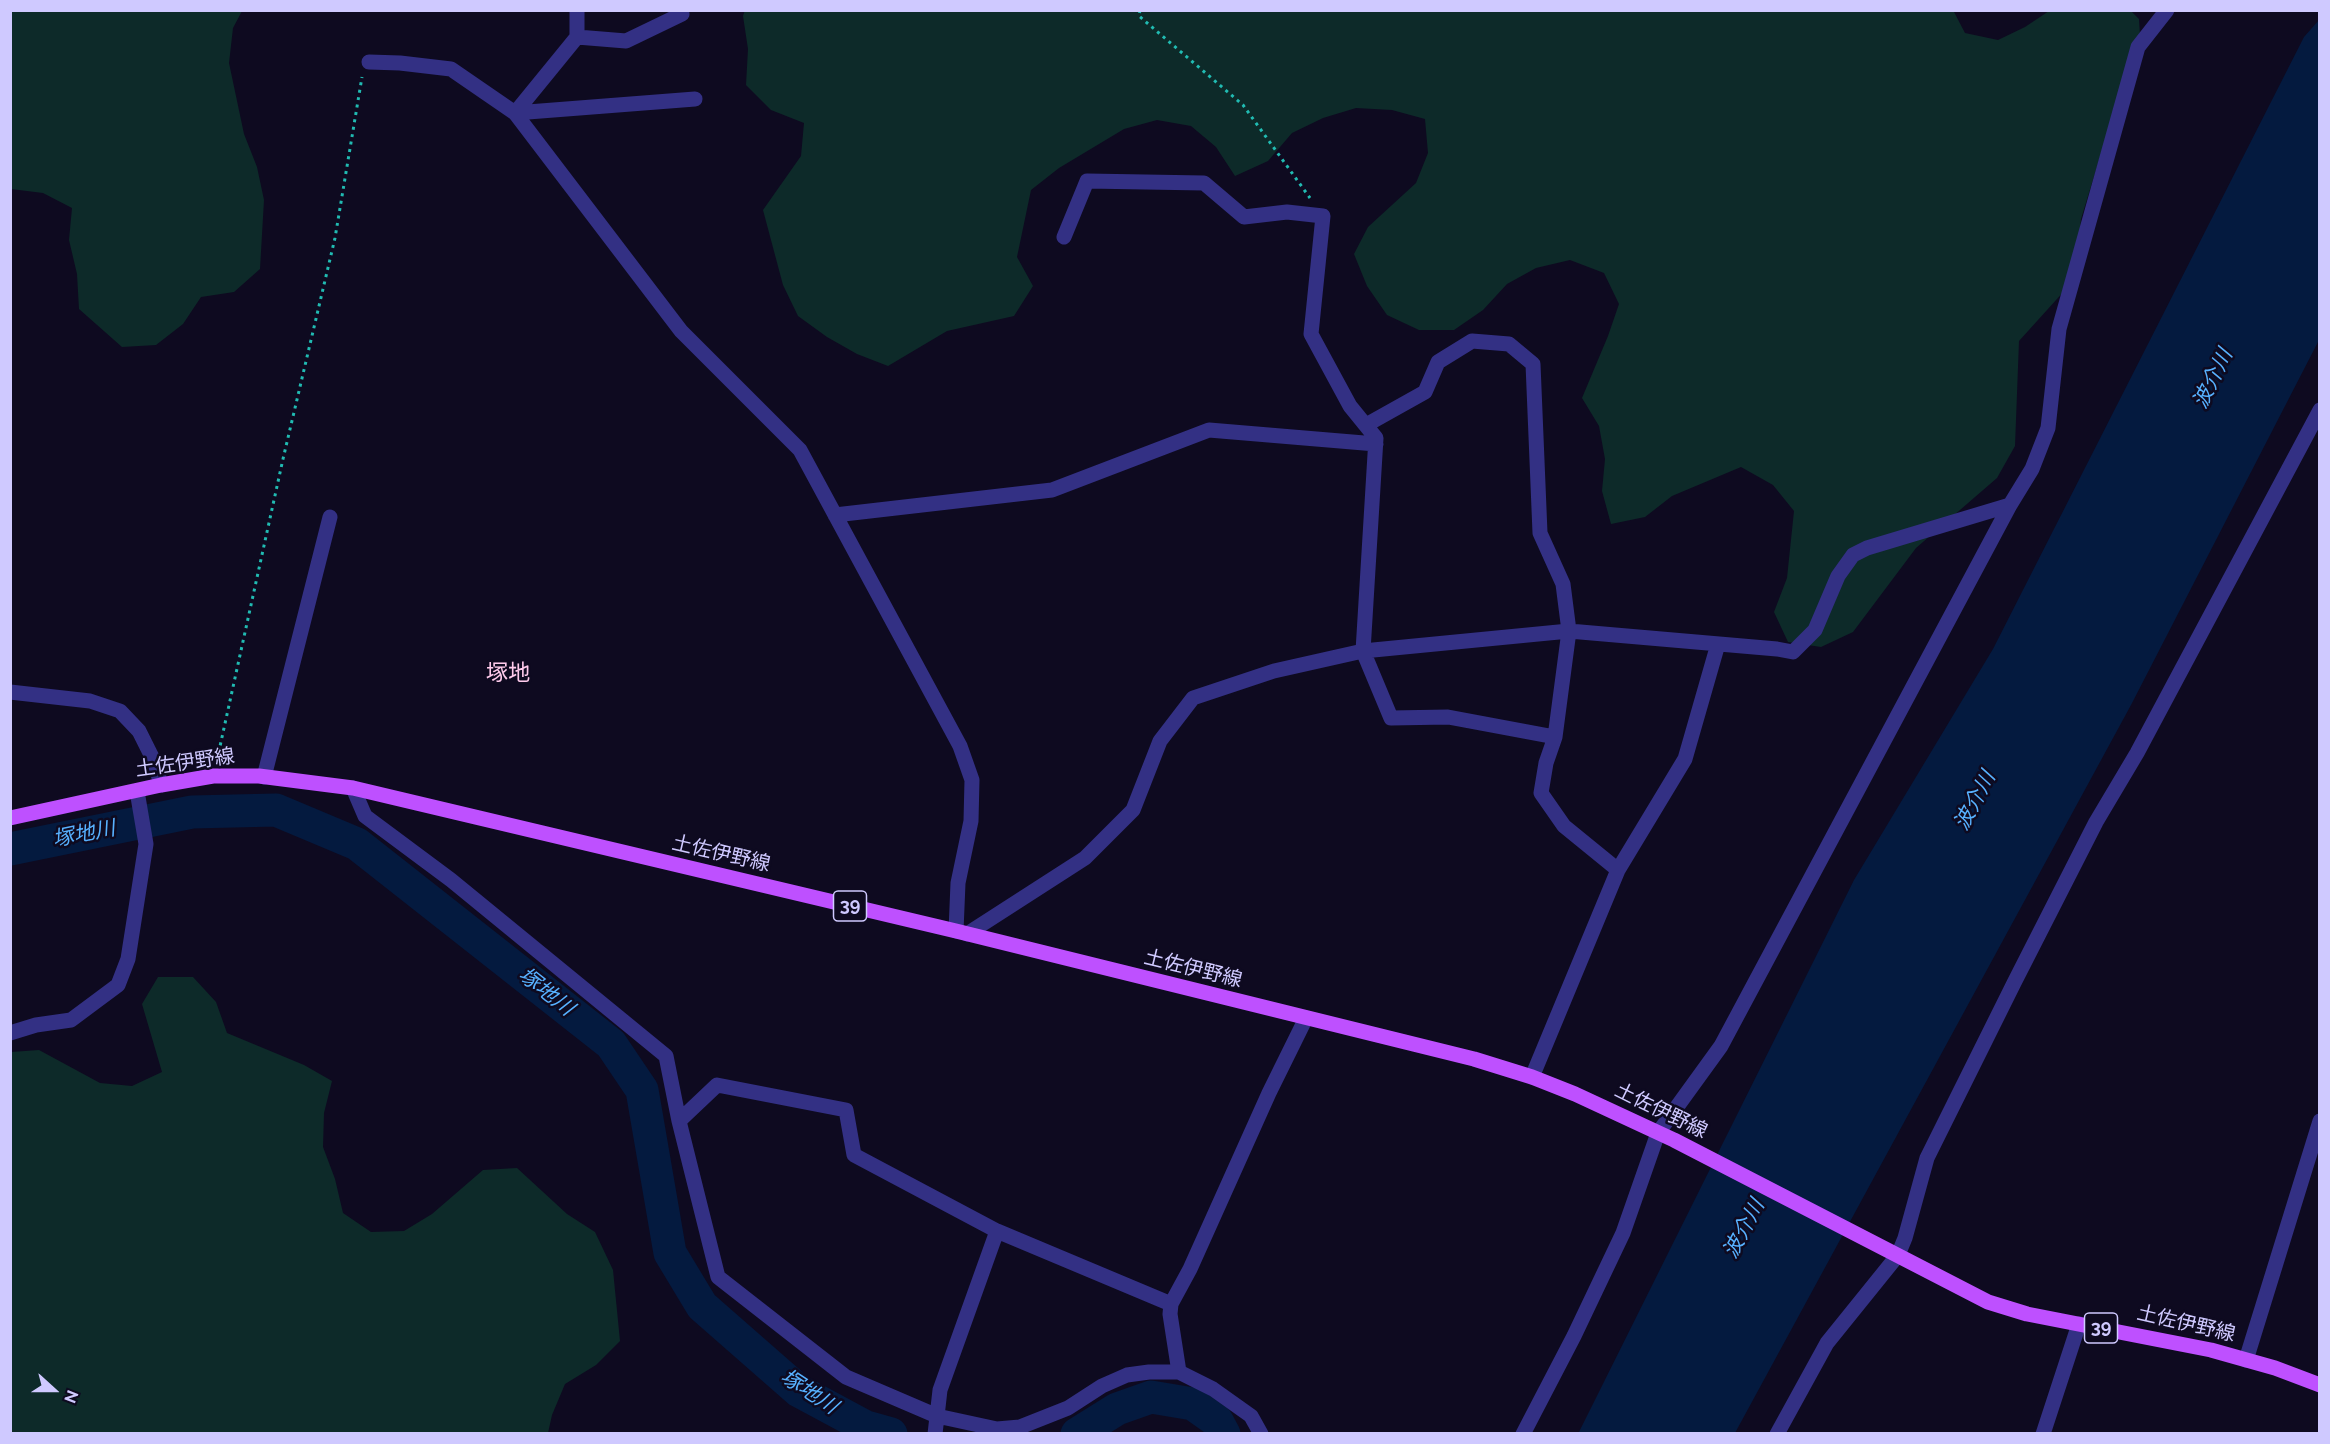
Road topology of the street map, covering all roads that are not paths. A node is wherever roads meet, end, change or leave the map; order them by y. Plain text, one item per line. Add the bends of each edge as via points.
1 (577, 10) edge
2 (2167, 10) edge
3 (682, 14) dead end
4 (577, 37) junction
5 (369, 62) road end
6 (695, 99) dead end
7 (515, 113) junction
8 (1064, 237) dead end
9 (2319, 410) edge
10 (1366, 425) junction
11 (1376, 444) junction
12 (2010, 505) junction
13 (835, 515) junction
14 (330, 517) dead end
15 (1569, 631) junction
16 (1718, 644) junction
17 (1363, 651) junction
18 (10, 692) edge
19 (1555, 737) junction
20 (264, 777) junction
21 (161, 785) junction
22 (353, 788) junction
23 (137, 790) junction
24 (10, 818) edge
25 (1618, 870) junction
26 (961, 933) junction
27 (1306, 1018) junction
28 (10, 1033) edge
29 (1532, 1077) junction
30 (679, 1121) junction
31 (2319, 1121) edge
32 (1658, 1132) junction
33 (997, 1231) junction
34 (1894, 1253) junction
35 (1171, 1304) junction
36 (2079, 1324) junction
37 (2246, 1360) junction
38 (1179, 1372) junction
39 (2319, 1385) edge
40 (937, 1416) junction
41 (935, 1434) edge
42 (1261, 1434) edge
43 (1523, 1434) edge
44 (1777, 1434) edge
45 (2043, 1434) edge

1 - 4 street
2 - 12 street via 2138,47 2058,329 2048,428 2032,469
3 - 4 street via 626,40
4 - 7 street
5 - 7 street via 451,69
6 - 7 street
7 - 13 street via 681,331 800,450
8 - 10 street via 1087,181 1204,183 1244,217 1287,212 1323,216 1311,334 1350,406
9 - 34 street via 2137,753 2096,822 2014,983 1927,1158 1905,1238
10 - 11 street via 1377,438
10 - 15 street via 1425,392 1438,362 1472,341 1509,344 1533,364 1540,533 1563,584
11 - 13 street via 1209,430 1052,490
11 - 17 street
12 - 16 street via 1853,555 1838,576 1815,630 1793,652
12 - 32 street via 1720,1046
13 - 26 street via 960,746 972,780 971,821 958,883
14 - 20 street
15 - 16 street
15 - 17 street
15 - 19 street
16 - 25 street via 1686,759
17 - 19 street via 1391,718 1448,717
17 - 26 street via 1274,671 1193,698 1160,741 1133,810 1085,858
18 - 21 street via 90,701 120,711 140,731
19 - 25 street via 1541,793 1564,826
20 - 21 main road, 土佐伊野線 / 39 via 213,776
20 - 22 main road, 土佐伊野線 / 39
21 - 23 main road, 土佐伊野線 / 39
22 - 26 main road, 土佐伊野線 / 39
22 - 30 street via 365,816 451,880 666,1056
23 - 24 main road, 土佐伊野線 / 39
23 - 28 street via 146,844 128,959 118,985 71,1020
25 - 29 street
26 - 27 main road, 土佐伊野線 / 39
27 - 29 main road, 土佐伊野線 / 39
27 - 35 street
29 - 32 main road, 土佐伊野線 / 39
30 - 33 street via 717,1085 846,1110 854,1155
30 - 40 street via 718,1277 846,1377
31 - 37 street
32 - 34 main road, 土佐伊野線 / 39
32 - 43 street via 1623,1233
33 - 35 street
33 - 40 street via 940,1390
34 - 36 main road, 土佐伊野線 / 39 via 1988,1302
34 - 44 street via 1827,1343
35 - 38 street
36 - 37 main road, 土佐伊野線 / 39
36 - 45 street
37 - 39 main road, 土佐伊野線 / 39
38 - 40 street via 1127,1375 1068,1408 1020,1427 997,1429
38 - 42 street via 1213,1389 1251,1416
40 - 41 street

